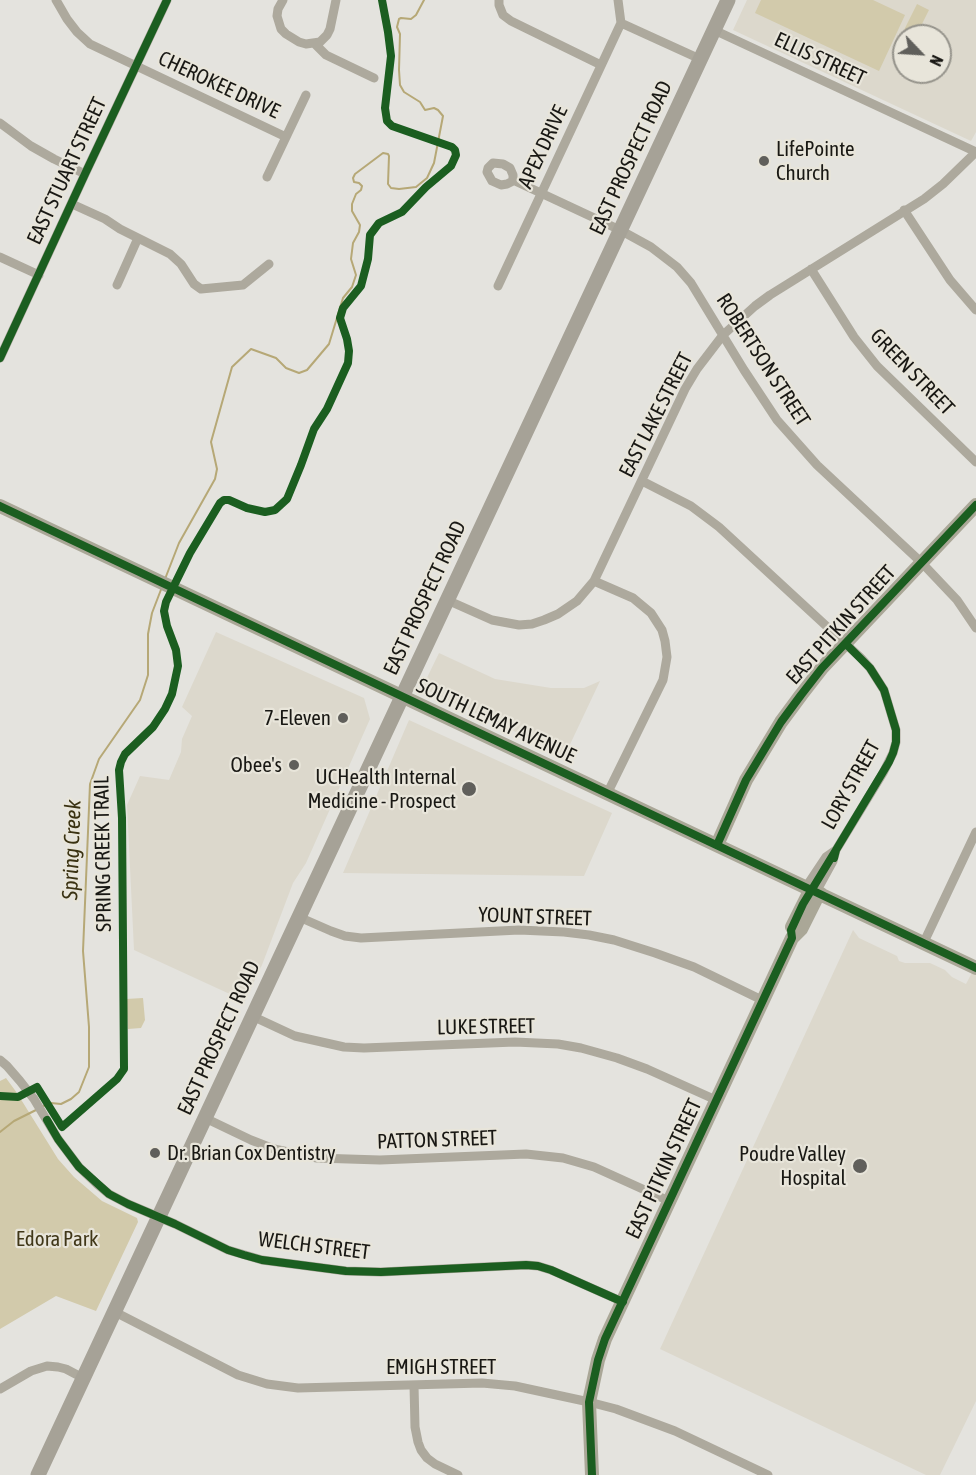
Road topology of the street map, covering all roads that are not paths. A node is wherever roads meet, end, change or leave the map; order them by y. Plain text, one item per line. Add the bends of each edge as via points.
1 (56, 0) edge
2 (167, 0) edge
3 (283, 0) edge
4 (336, 0) edge
5 (499, 0) edge
6 (618, 0) edge
7 (728, 0) edge
8 (621, 23) junction
9 (714, 30) junction
10 (314, 43) junction
11 (700, 59) junction
12 (601, 65) junction
13 (136, 66) junction
14 (374, 78) dead end
15 (306, 95) dead end
16 (0, 123) edge
17 (286, 137) junction
18 (976, 152) edge
19 (85, 174) junction
20 (267, 177) dead end
21 (513, 180) dead end
22 (541, 193) junction
23 (72, 204) junction
24 (904, 210) junction
25 (620, 230) junction
26 (138, 238) junction
27 (0, 257) edge
28 (269, 264) dead end
29 (811, 269) junction
30 (39, 275) junction
31 (117, 285) dead end
32 (498, 286) dead end
33 (976, 310) edge
34 (723, 335) junction
35 (0, 358) edge
36 (976, 462) edge
37 (642, 481) junction
38 (976, 505) edge
39 (0, 506) edge
40 (922, 563) junction
41 (594, 581) junction
42 (447, 600) junction
43 (976, 628) edge
44 (846, 644) junction
45 (401, 696) junction
46 (607, 794) junction
47 (976, 831) edge
48 (717, 845) junction
49 (813, 891) junction
50 (298, 917) junction
51 (924, 942) junction
52 (976, 968) edge
53 (762, 1000) junction
54 (252, 1016) junction
55 (0, 1060) edge
56 (716, 1100) junction
57 (205, 1118) junction
58 (669, 1201) junction
59 (159, 1218) junction
60 (622, 1302) junction
61 (115, 1312) junction
62 (83, 1378) junction
63 (414, 1385) junction
64 (0, 1389) edge
65 (589, 1402) junction
66 (38, 1475) edge
67 (458, 1475) edge
68 (592, 1475) edge
69 (768, 1475) edge

1 - 13 street, CHEROKEE DRIVE via 90,44
2 - 13 street, EAST STUART STREET
3 - 10 street via 277,16 281,29 298,42
4 - 10 street via 327,35
5 - 12 street via 503,15 511,21
6 - 8 street
7 - 9 main road, EAST PROSPECT ROAD
8 - 11 street
8 - 12 street, APEX DRIVE
9 - 11 main road, EAST PROSPECT ROAD
9 - 18 street, ELLIS STREET
10 - 14 street via 326,55
11 - 25 main road, EAST PROSPECT ROAD
12 - 22 street, APEX DRIVE
13 - 17 street, CHEROKEE DRIVE
13 - 19 street, EAST STUART STREET
15 - 17 street
16 - 19 street via 32,146
17 - 20 street
18 - 24 street, EAST LAKE STREET via 943,184
19 - 23 street, EAST STUART STREET
21 - 22 street, ROBERTSON STREET
22 - 25 street, ROBERTSON STREET
22 - 32 street, APEX DRIVE
23 - 26 street
23 - 30 street, EAST STUART STREET
24 - 29 street, EAST LAKE STREET
24 - 33 street via 950,280
25 - 34 street, ROBERTSON STREET via 677,267 692,283
25 - 42 main road, EAST PROSPECT ROAD
26 - 28 street via 177,259 201,289 243,285
26 - 31 street
27 - 30 street
29 - 34 street, EAST LAKE STREET via 754,306
29 - 36 street, GREEN STREET via 877,366
30 - 35 street, EAST STUART STREET
34 - 37 street, EAST LAKE STREET via 685,389
34 - 40 street, ROBERTSON STREET via 759,395 796,443
37 - 41 street, EAST LAKE STREET
37 - 44 street, LORY STREET via 705,516
38 - 40 street, EAST PITKIN STREET
39 - 45 street, SOUTH LEMAY AVENUE
40 - 43 street, ROBERTSON STREET via 957,600
40 - 44 street, EAST PITKIN STREET
41 - 42 street, EAST LAKE STREET via 566,610 532,624 492,620
41 - 46 street via 633,598 651,613 662,630 667,657 663,681
42 - 45 main road, EAST PROSPECT ROAD
44 - 48 street, EAST PITKIN STREET via 780,722 746,780
44 - 49 street, LORY STREET via 870,668 884,690 896,742 889,762 836,850 826,857
45 - 46 street, SOUTH LEMAY AVENUE
45 - 50 main road, EAST PROSPECT ROAD
46 - 48 street, SOUTH LEMAY AVENUE
47 - 51 street
48 - 49 street, SOUTH LEMAY AVENUE
49 - 51 street, SOUTH LEMAY AVENUE
49 - 53 street, EAST PITKIN STREET via 791,930 792,938
50 - 53 street, YOUNT STREET via 345,936 361,938 519,930 589,935 694,967
50 - 54 main road, EAST PROSPECT ROAD
51 - 52 street, SOUTH LEMAY AVENUE
53 - 56 street, EAST PITKIN STREET
54 - 56 street, LUKE STREET via 295,1036 344,1047 514,1042 581,1047
54 - 57 main road, EAST PROSPECT ROAD
55 - 59 street, WELCH STREET via 34,1099 79,1167 110,1194
56 - 58 street, EAST PITKIN STREET
57 - 58 street, PATTON STREET via 274,1149 317,1158 380,1160 526,1154 563,1158 594,1167
57 - 59 main road, EAST PROSPECT ROAD
58 - 60 street, EAST PITKIN STREET
59 - 60 street, WELCH STREET via 228,1250 262,1260 381,1272 538,1266
59 - 61 main road, EAST PROSPECT ROAD
60 - 65 street, EAST PITKIN STREET via 598,1359
61 - 62 main road, EAST PROSPECT ROAD
61 - 63 street, EMIGH STREET via 238,1375 267,1384 298,1388
62 - 64 street via 66,1369 47,1366
62 - 66 main road, EAST PROSPECT ROAD
63 - 65 street, EMIGH STREET via 497,1384
63 - 67 street via 415,1427 421,1450 435,1464
65 - 68 street, EAST PITKIN STREET
65 - 69 street, EMIGH STREET via 675,1431

